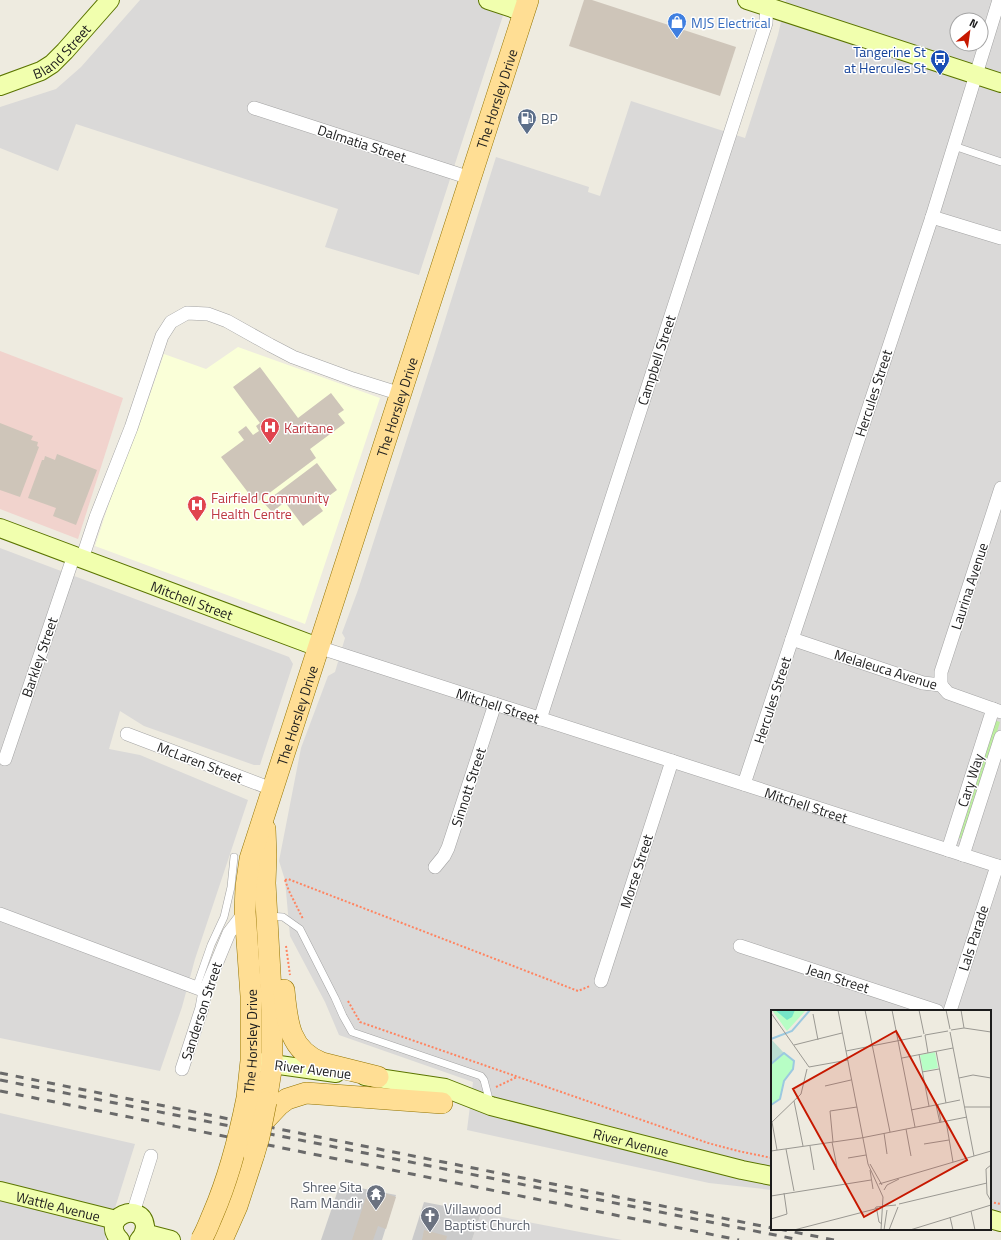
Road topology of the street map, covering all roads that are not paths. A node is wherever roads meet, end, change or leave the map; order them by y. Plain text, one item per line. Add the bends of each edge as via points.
1 (110, 0) edge
2 (488, 0) edge
3 (747, 0) edge
4 (999, 0) edge
5 (766, 3) edge
6 (526, 6) edge
7 (975, 74) junction
8 (1001, 82) edge
9 (0, 86) edge
10 (254, 108) dead end
11 (954, 146) junction
12 (1001, 162) edge
13 (470, 178) junction
14 (932, 217) junction
15 (1001, 238) edge
16 (401, 394) junction
17 (1001, 488) edge
18 (0, 528) edge
19 (78, 557) junction
20 (792, 639) junction
21 (318, 647) junction
22 (941, 685) junction
23 (495, 704) junction
24 (997, 710) edge
25 (540, 719) junction
26 (127, 734) dead end
27 (1001, 737) edge
28 (5, 759) dead end
29 (672, 761) junction
30 (744, 784) junction
31 (272, 789) junction
32 (264, 814) junction
33 (948, 850) junction
34 (963, 855) junction
35 (234, 857) dead end
36 (999, 866) edge
37 (435, 867) dead end
38 (245, 912) junction
39 (0, 914) edge
40 (272, 922) junction
41 (740, 946) dead end
42 (601, 981) road end
43 (200, 990) junction
44 (934, 1010) edge
45 (950, 1010) edge
46 (250, 1067) junction
47 (182, 1068) dead end
48 (271, 1070) junction
49 (378, 1077) junction
50 (264, 1102) junction
51 (442, 1103) junction
52 (491, 1106) junction
53 (151, 1156) dead end
54 (771, 1176) edge
55 (0, 1191) edge
56 (133, 1213) junction
57 (991, 1219) edge
58 (116, 1220) junction
59 (1001, 1222) edge
60 (142, 1236) edge
61 (120, 1240) edge
62 (171, 1240) edge
63 (202, 1240) edge
64 (222, 1240) edge

1 - 9 street, Bland Street via 52,64 41,71
2 - 6 street
3 - 5 street
4 - 7 street, Hercules Street
5 - 7 street
5 - 25 street, Campbell Street via 766,23
6 - 13 main road, The Horsley Drive
7 - 8 street
7 - 11 street, Hercules Street
10 - 13 street, Dalmatia Street
11 - 12 lane
11 - 14 street, Hercules Street
13 - 16 main road, The Horsley Drive
14 - 15 street
14 - 20 street, Hercules Street
16 - 19 street, Barkley Street via 293,357 227,321 208,314 187,313 171,322 162,336 131,428
16 - 21 main road, The Horsley Drive
17 - 22 street, Laurina Avenue via 940,672
18 - 19 street, Mitchell Street
19 - 21 street, Mitchell Street
19 - 28 street, Barkley Street
20 - 22 street, Melaleuca Avenue via 923,683
20 - 30 street, Hercules Street
21 - 23 street, Mitchell Street
21 - 31 main road, The Horsley Drive
22 - 24 street, Melaleuca Avenue via 948,692
23 - 25 street, Mitchell Street
23 - 37 street, Sinnott Street via 448,848
24 - 33 street, Cary Way
25 - 29 street, Mitchell Street
26 - 31 street, McLaren Street
27 - 34 street, Cary Way
29 - 30 street, Mitchell Street
29 - 42 street, Morse Street
30 - 33 street, Mitchell Street
31 - 32 main road, The Horsley Drive
32 - 38 main road, The Horsley Drive via 250,859
32 - 40 main road, The Horsley Drive
33 - 34 street, Mitchell Street
34 - 36 street, Mitchell Street
35 - 43 lane, Sanderson Street via 224,918 211,944
36 - 45 street, Lals Parade
38 - 43 street, Sanderson Street via 229,932
38 - 46 main road, The Horsley Drive via 251,996
39 - 43 street
40 - 48 main road, The Horsley Drive
40 - 49 main road via 287,1018 298,1047 322,1063
40 - 52 lane via 300,929 352,1032 481,1076
41 - 44 street, Jean Street
43 - 47 street, Sanderson Street via 202,1008
46 - 48 street, River Avenue
46 - 50 main road, The Horsley Drive
48 - 49 street, River Avenue
48 - 50 main road, The Horsley Drive
48 - 51 street, River Avenue via 348,1087
49 - 52 street, River Avenue via 445,1088
50 - 51 main road via 306,1093
50 - 63 main road, The Horsley Drive, bridge via 240,1132 229,1171
50 - 64 main road, The Horsley Drive, bridge via 259,1137 237,1206
51 - 52 street, River Avenue
52 - 54 street, River Avenue
53 - 56 street
55 - 58 street, Wattle Avenue
56 - 58 street via 120,1215
56 - 60 street via 144,1222
57 - 59 street
58 - 61 street via 114,1231
60 - 62 street

